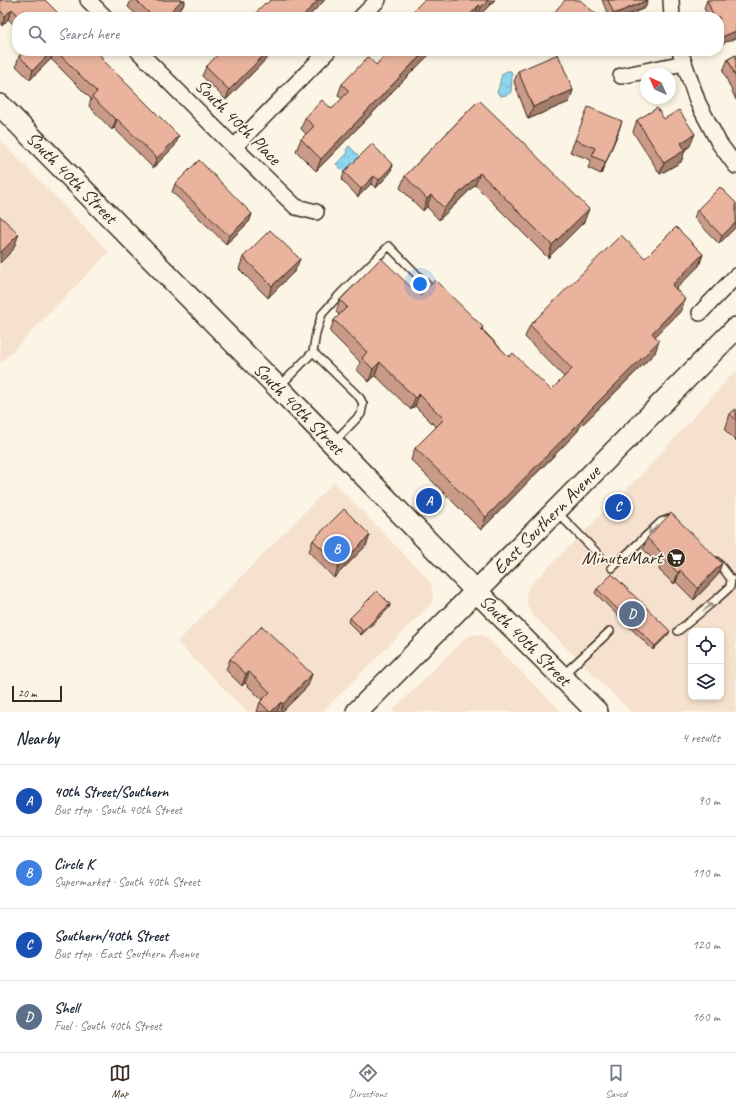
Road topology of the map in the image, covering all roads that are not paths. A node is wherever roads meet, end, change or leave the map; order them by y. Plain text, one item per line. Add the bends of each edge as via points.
1 (88, 0) edge
2 (378, 0) edge
3 (671, 0) edge
4 (100, 12) edge
5 (366, 12) edge
6 (672, 12) edge
7 (143, 56) edge
8 (323, 56) edge
9 (682, 57) edge
10 (621, 76) dead end
11 (0, 105) edge
12 (234, 147) junction
13 (736, 166) edge
14 (316, 212) dead end
15 (736, 276) edge
16 (427, 285) dead end
17 (700, 313) dead end
18 (736, 328) edge
19 (312, 352) junction
20 (279, 388) junction
21 (333, 444) junction
22 (556, 510) junction
23 (679, 526) edge
24 (600, 556) dead end
25 (711, 556) edge
26 (612, 568) dead end
27 (476, 591) junction
28 (610, 631) dead end
29 (678, 631) dead end
30 (562, 677) junction
31 (356, 712) edge
32 (596, 712) edge

1 - 4 street
2 - 5 street
3 - 6 street
7 - 12 street, South 40th Place
8 - 12 street
9 - 10 street
9 - 13 street via 698,103 719,143
11 - 20 main road, South 40th Street
12 - 14 street, South 40th Place via 296,207
15 - 17 street
16 - 19 lane via 389,246 322,314
18 - 22 main road, East Southern Avenue
19 - 20 lane
19 - 21 lane via 360,398 363,404 361,414
20 - 21 main road, South 40th Street
21 - 27 main road, South 40th Street
22 - 24 lane
22 - 27 main road, East Southern Avenue
23 -> 26 lane via 674,520 661,522
29 -> 25 lane via 730,587 731,579
27 - 30 main road, South 40th Street
27 - 31 main road, East Southern Avenue
28 - 30 lane
30 - 32 main road, South 40th Street

